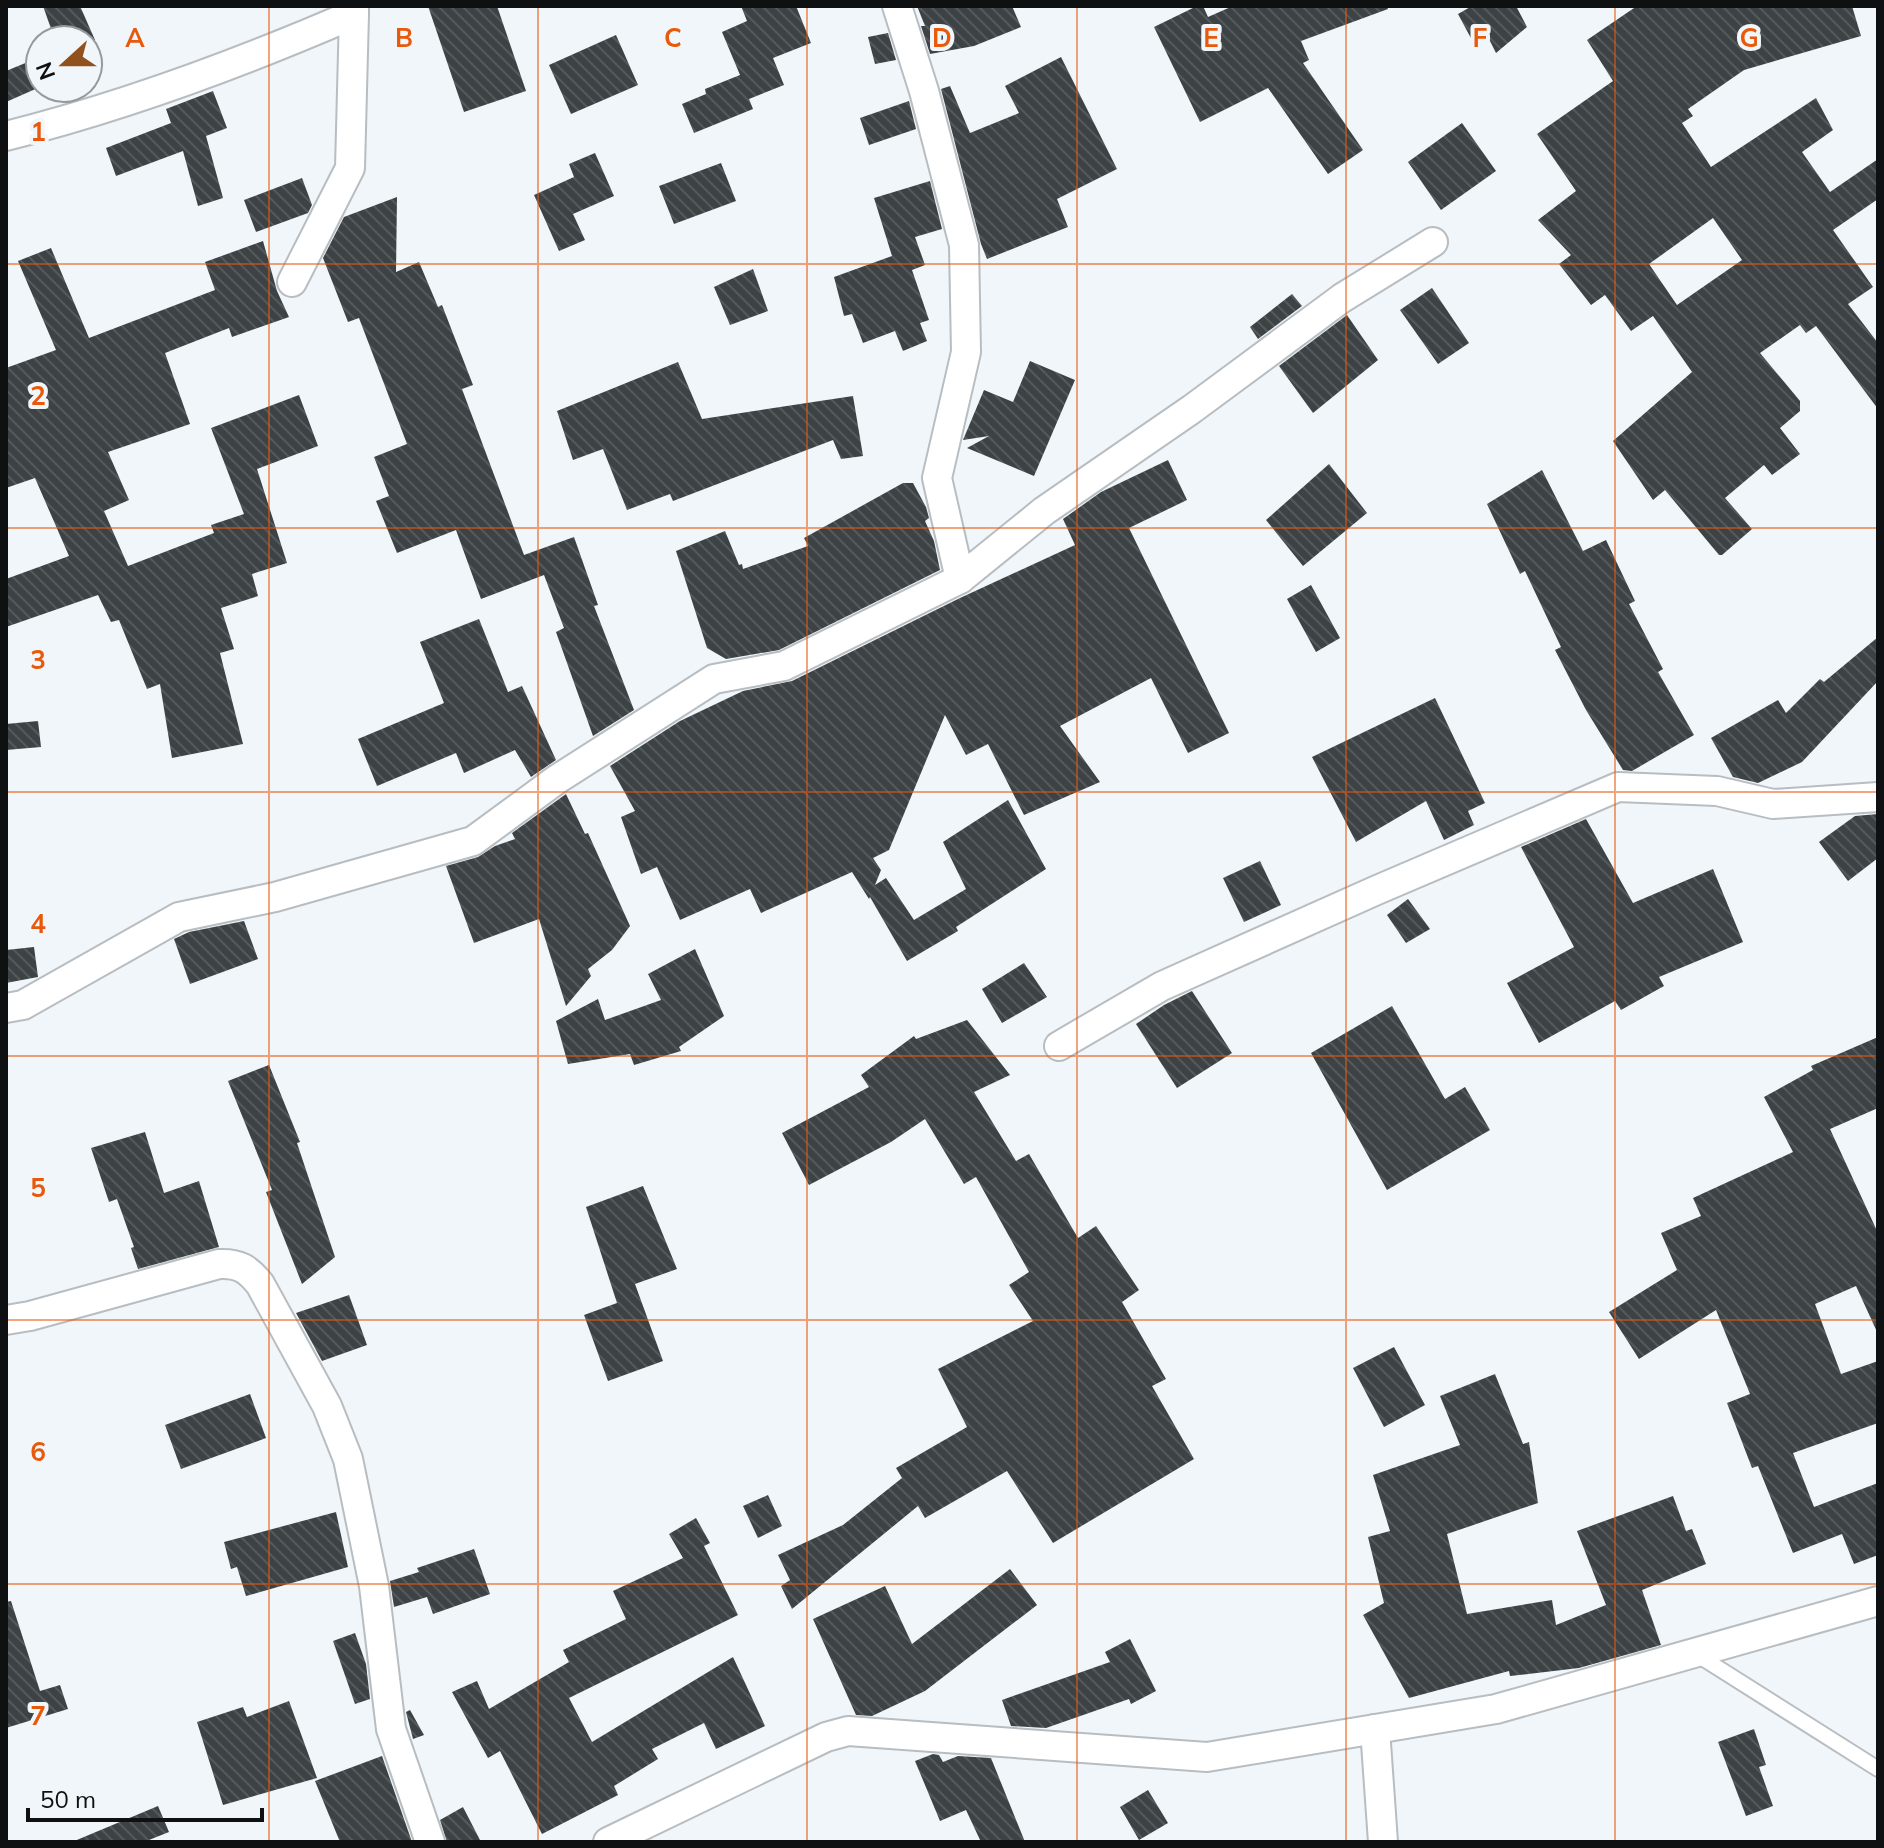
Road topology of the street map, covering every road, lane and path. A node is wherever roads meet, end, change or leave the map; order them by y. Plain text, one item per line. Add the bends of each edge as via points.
1 (897, 6) edge
2 (354, 10) edge
3 (6, 136) edge
4 (1433, 242) dead end
5 (292, 282) dead end
6 (960, 579) junction
7 (1878, 797) edge
8 (6, 1008) edge
9 (1059, 1046) dead end
10 (6, 1320) edge
11 (1878, 1601) edge
12 (1694, 1653) junction
13 (1375, 1729) junction
14 (1878, 1769) edge
15 (430, 1842) edge
16 (608, 1842) edge
17 (1383, 1842) edge

1 - 6 street via 964,245 966,352 937,478
2 - 3 street via 269,51 159,91
2 - 5 street via 350,168
4 - 6 street via 1342,298 1044,511
6 - 8 street via 784,666 714,679 556,780 473,841 275,897 179,917 23,1005
7 - 9 street via 1773,804 1717,791 1618,787 1149,992
10 - 15 street via 219,1264 235,1263 260,1284 327,1406 348,1459 374,1586 391,1729
11 - 12 street
12 - 13 street via 1496,1709
12 - 14 lane
13 - 16 street via 1207,1757 848,1731
13 - 17 street

